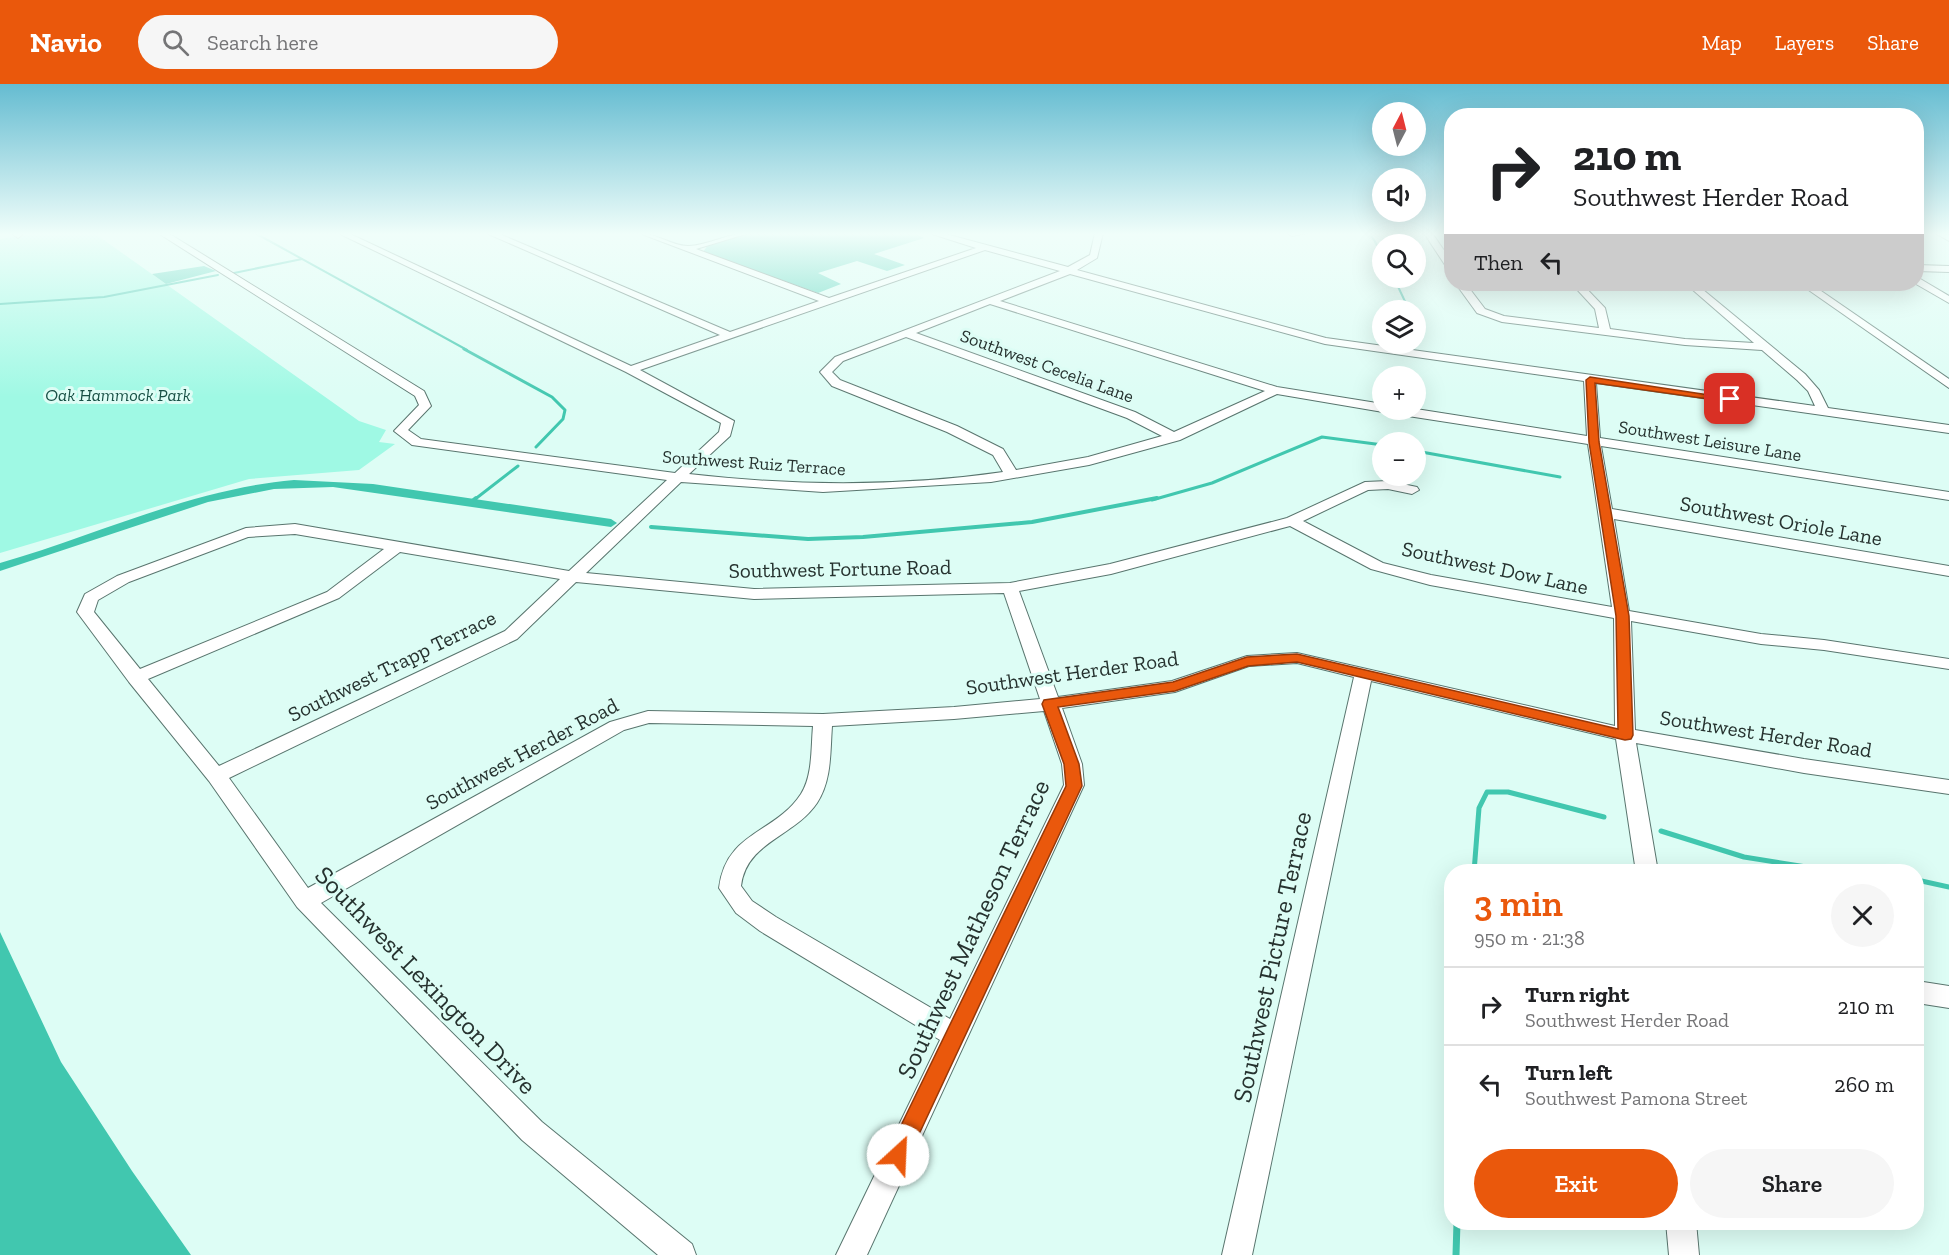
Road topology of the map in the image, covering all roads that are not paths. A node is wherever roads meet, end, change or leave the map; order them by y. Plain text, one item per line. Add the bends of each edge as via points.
1 (250, 288) edge
2 (457, 288) edge
3 (618, 288) edge
4 (792, 288) edge
5 (867, 288) edge
6 (1025, 288) edge
7 (1129, 288) edge
8 (1929, 288) edge
9 (1466, 291) edge
10 (1583, 291) edge
11 (1699, 291) edge
12 (1815, 291) edge
13 (1949, 300) edge
14 (828, 301) junction
15 (990, 301) junction
16 (1605, 332) junction
17 (905, 333) junction
18 (729, 335) junction
19 (1766, 347) junction
20 (630, 370) junction
21 (1590, 380) junction
22 (1949, 384) edge
23 (1275, 390) junction
24 (1372, 406) edge
25 (1824, 412) junction
26 (1426, 415) edge
27 (1949, 429) edge
28 (1175, 437) junction
29 (1594, 442) junction
30 (1012, 475) junction
31 (677, 478) junction
32 (1412, 490) dead end
33 (1949, 496) edge
34 (1607, 513) junction
35 (1292, 520) junction
36 (398, 546) junction
37 (1949, 571) edge
38 (574, 577) junction
39 (1010, 588) junction
40 (91, 597) joint
41 (1622, 616) junction
42 (1949, 664) edge
43 (1364, 672) junction
44 (135, 678) junction
45 (1049, 704) junction
46 (823, 720) junction
47 (1625, 735) junction
48 (216, 776) junction
49 (1949, 787) edge
50 (1646, 864) edge
51 (305, 902) junction
52 (1924, 993) edge
53 (1949, 998) edge
54 (954, 1035) junction
55 (1682, 1230) edge
56 (681, 1255) edge
57 (851, 1255) edge
58 (1237, 1255) edge
59 (1684, 1255) edge

1 - 31 street, Southwest Ruiz Terrace via 420,394 425,406 400,431 417,442
2 - 20 street
3 - 18 street
4 - 14 street
5 - 14 street
6 - 15 street
7 - 21 street via 1325,341
8 - 13 street
9 - 16 street via 1481,311 1502,318
10 - 16 street via 1599,308
11 - 19 street
12 - 22 street
14 - 18 street
15 - 17 street
15 - 23 street
16 - 19 street via 1698,344
17 - 28 street, Southwest Cecelia Lane via 1131,415
17 - 30 street via 839,359 826,372 836,383 952,429 998,452
18 - 20 street
19 - 25 street via 1809,385
20 - 31 street, Southwest Trapp Terrace via 728,421 725,433
21 - 25 street
21 - 29 street
23 - 24 street
23 - 28 street, Southwest Ruiz Terrace via 1214,423
25 - 27 street
26 - 29 street, Southwest Leisure Lane
28 - 30 street, Southwest Ruiz Terrace via 1084,463
29 - 33 street, Southwest Leisure Lane
29 - 34 street
30 - 31 street, Southwest Ruiz Terrace via 933,484 815,489
31 - 38 street, Southwest Trapp Terrace
32 - 35 street, Southwest Fortune Road via 1365,486
34 - 37 street, Southwest Oriole Lane
34 - 41 street
35 - 39 street, Southwest Fortune Road via 1111,569
35 - 41 street, Southwest Dow Lane via 1377,566 1430,580
36 - 38 street, Southwest Fortune Road
36 - 40 street, Southwest Fortune Road via 295,530 246,533 123,579
36 - 44 street via 333,595
38 - 39 street, Southwest Fortune Road via 754,594
38 - 48 street, Southwest Trapp Terrace via 511,635
39 - 45 street, Southwest Matheson Terrace
40 - 44 street, Southwest Lexington Drive via 85,612
41 - 42 street, Southwest Dow Lane
41 - 47 street
43 - 45 street, Southwest Herder Road via 1297,658 1247,662 1175,686
43 - 47 street, Southwest Herder Road
43 - 58 street, Southwest Picture Terrace
44 - 48 street, Southwest Lexington Drive
45 - 46 street, Southwest Herder Road
45 - 54 street, Southwest Matheson Terrace via 1072,764 1074,786
46 - 51 street, Southwest Herder Road via 648,717 617,726
46 - 54 street via 810,798 744,850 732,868 730,888 744,907 768,924
47 - 49 street, Southwest Herder Road
47 - 50 street
48 - 51 street, Southwest Lexington Drive
51 - 56 street, Southwest Lexington Drive via 532,1131
52 - 53 street
54 - 57 street, Southwest Matheson Terrace
55 - 59 street

